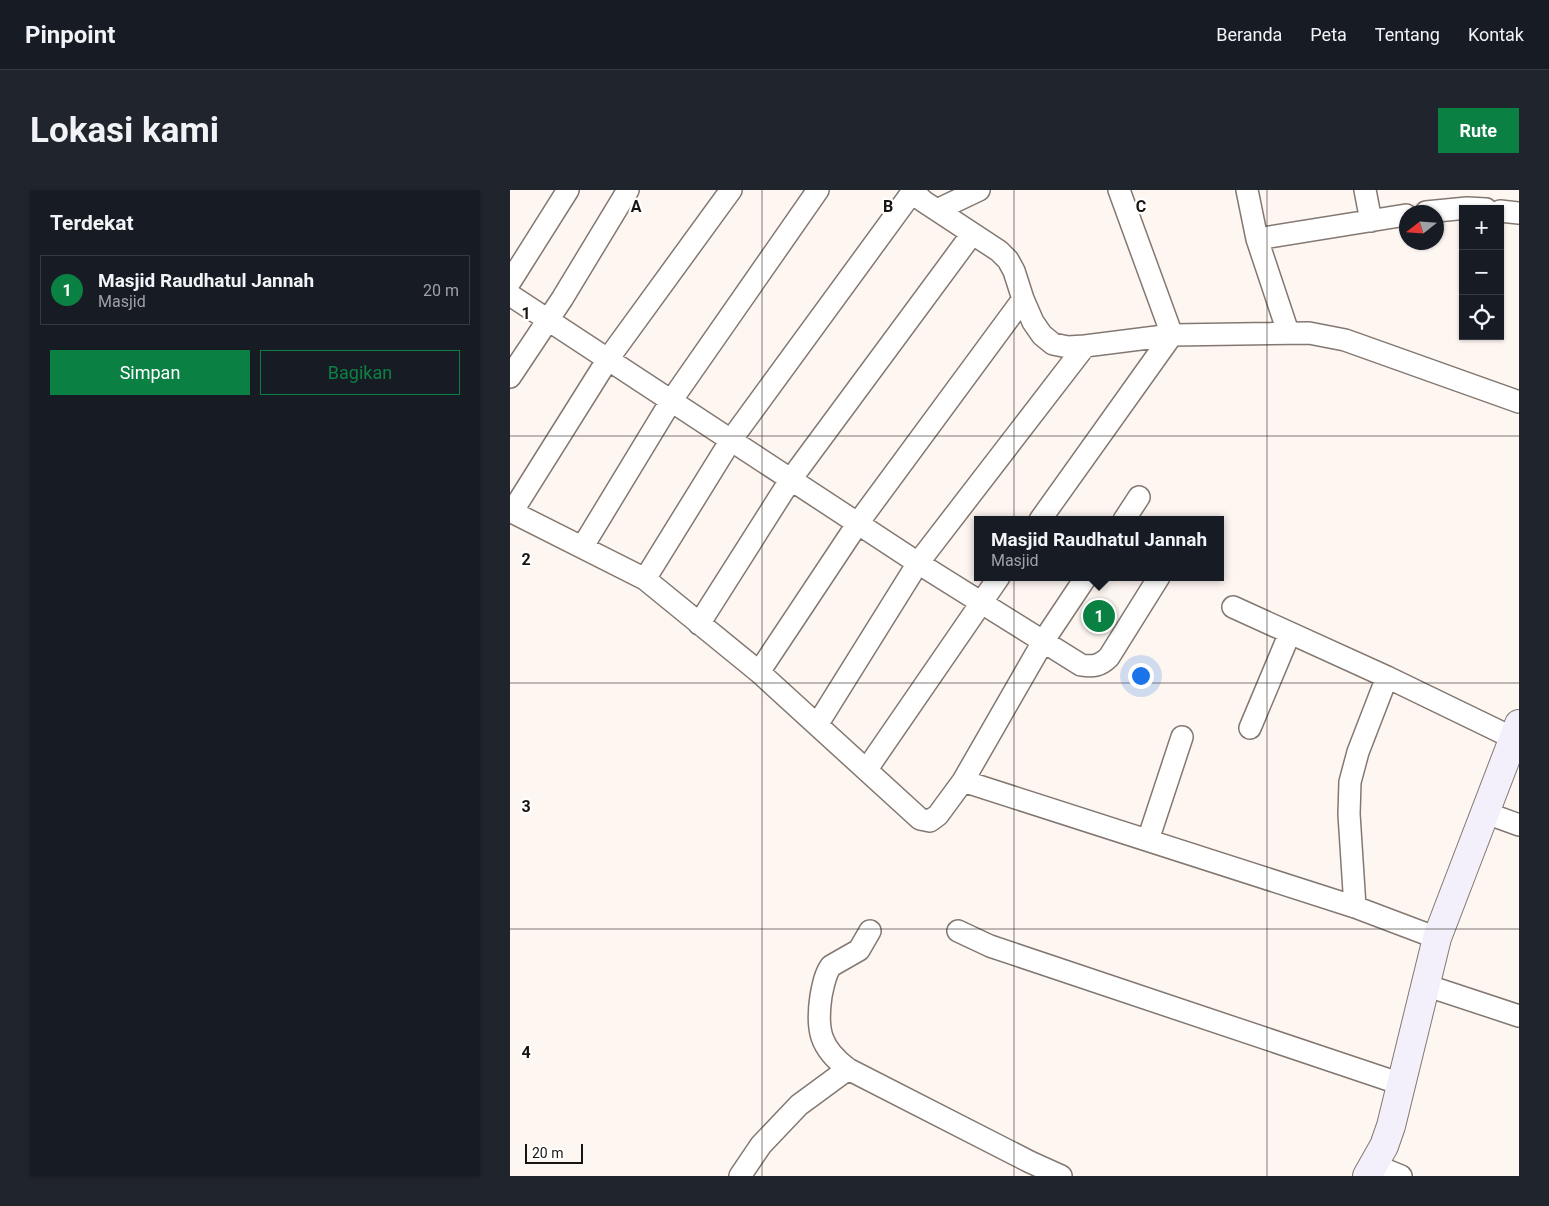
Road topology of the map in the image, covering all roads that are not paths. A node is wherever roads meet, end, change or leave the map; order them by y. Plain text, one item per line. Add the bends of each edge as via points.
1 (568, 190) edge
2 (628, 190) edge
3 (730, 190) edge
4 (818, 190) edge
5 (979, 190) edge
6 (1119, 190) edge
7 (1247, 190) edge
8 (1365, 190) edge
9 (913, 191) edge
10 (1459, 209) edge
11 (936, 210) junction
12 (1444, 210) edge
13 (1504, 211) edge
14 (1519, 213) edge
15 (1399, 216) edge
16 (1371, 221) junction
17 (972, 234) junction
18 (1257, 239) junction
19 (510, 282) edge
20 (510, 295) edge
21 (1023, 298) junction
22 (546, 319) junction
23 (1288, 332) junction
24 (1172, 334) junction
25 (1085, 346) junction
26 (608, 360) junction
27 (510, 377) edge
28 (672, 401) junction
29 (1519, 402) edge
30 (731, 440) junction
31 (791, 479) junction
32 (1139, 498) dead end
33 (511, 511) edge
34 (1043, 516) edge
35 (1127, 516) edge
36 (858, 523) junction
37 (583, 546) junction
38 (918, 563) junction
39 (645, 579) junction
40 (996, 581) edge
41 (1083, 581) edge
42 (1156, 581) edge
43 (981, 603) junction
44 (1233, 607) dead end
45 (699, 624) junction
46 (1289, 635) junction
47 (1044, 640) junction
48 (759, 672) junction
49 (1387, 678) junction
50 (817, 725) junction
51 (1250, 728) dead end
52 (1516, 731) edge
53 (1182, 737) dead end
54 (868, 769) junction
55 (963, 781) junction
56 (1486, 813) junction
57 (1519, 825) edge
58 (1148, 840) junction
59 (1355, 907) junction
60 (870, 931) dead end
61 (958, 931) dead end
62 (1436, 938) junction
63 (1425, 985) junction
64 (1519, 1016) edge
65 (848, 1069) junction
66 (1401, 1084) junction
67 (1370, 1171) edge
68 (740, 1176) edge
69 (1062, 1176) edge
70 (1401, 1176) edge

1 - 19 street
2 - 22 street
3 - 26 street
4 - 28 street
5 - 11 street
6 - 24 street
7 - 18 street
8 - 16 street
9 - 11 street
9 - 30 street
10 - 12 street
11 - 17 street
13 - 14 street
15 - 16 street
16 - 18 street
17 - 21 street via 1008,260
17 - 31 street
18 - 23 street
20 - 22 street
21 - 25 street via 1042,335 1053,344
21 - 36 street
22 - 26 street
22 - 27 street
23 - 24 street
23 - 29 street via 1345,340
24 - 25 street
24 - 34 street
25 - 38 street
26 - 28 street
26 - 33 street
28 - 30 street
28 - 37 street
30 - 31 street
30 - 39 street
31 - 36 street
31 - 45 street
32 - 35 street
33 - 37 street
36 - 38 street
36 - 48 street
37 - 39 street
38 - 43 street
38 - 50 street
39 - 45 street
40 - 43 street
41 - 47 street
42 - 47 street via 1101,664 1090,667 1080,664
43 - 47 street
43 - 54 street
44 - 46 street
45 - 48 street
46 - 49 street
46 - 51 street
47 - 55 street
48 - 50 street
49 - 52 street
49 - 59 street via 1358,752 1350,782
50 - 54 street
52 - 56 street
53 - 58 street
54 - 55 street via 920,819 930,821 938,816
55 - 58 street
56 - 57 street
56 - 62 street
58 - 59 street
59 - 62 street
60 - 65 street via 859,950 831,966 823,988 820,1032 835,1059
61 - 66 street via 990,946
62 - 63 street
63 - 64 street
63 - 66 street
65 - 68 street via 799,1104 761,1145
65 - 69 street
66 - 67 street via 1386,1139
67 - 70 street

